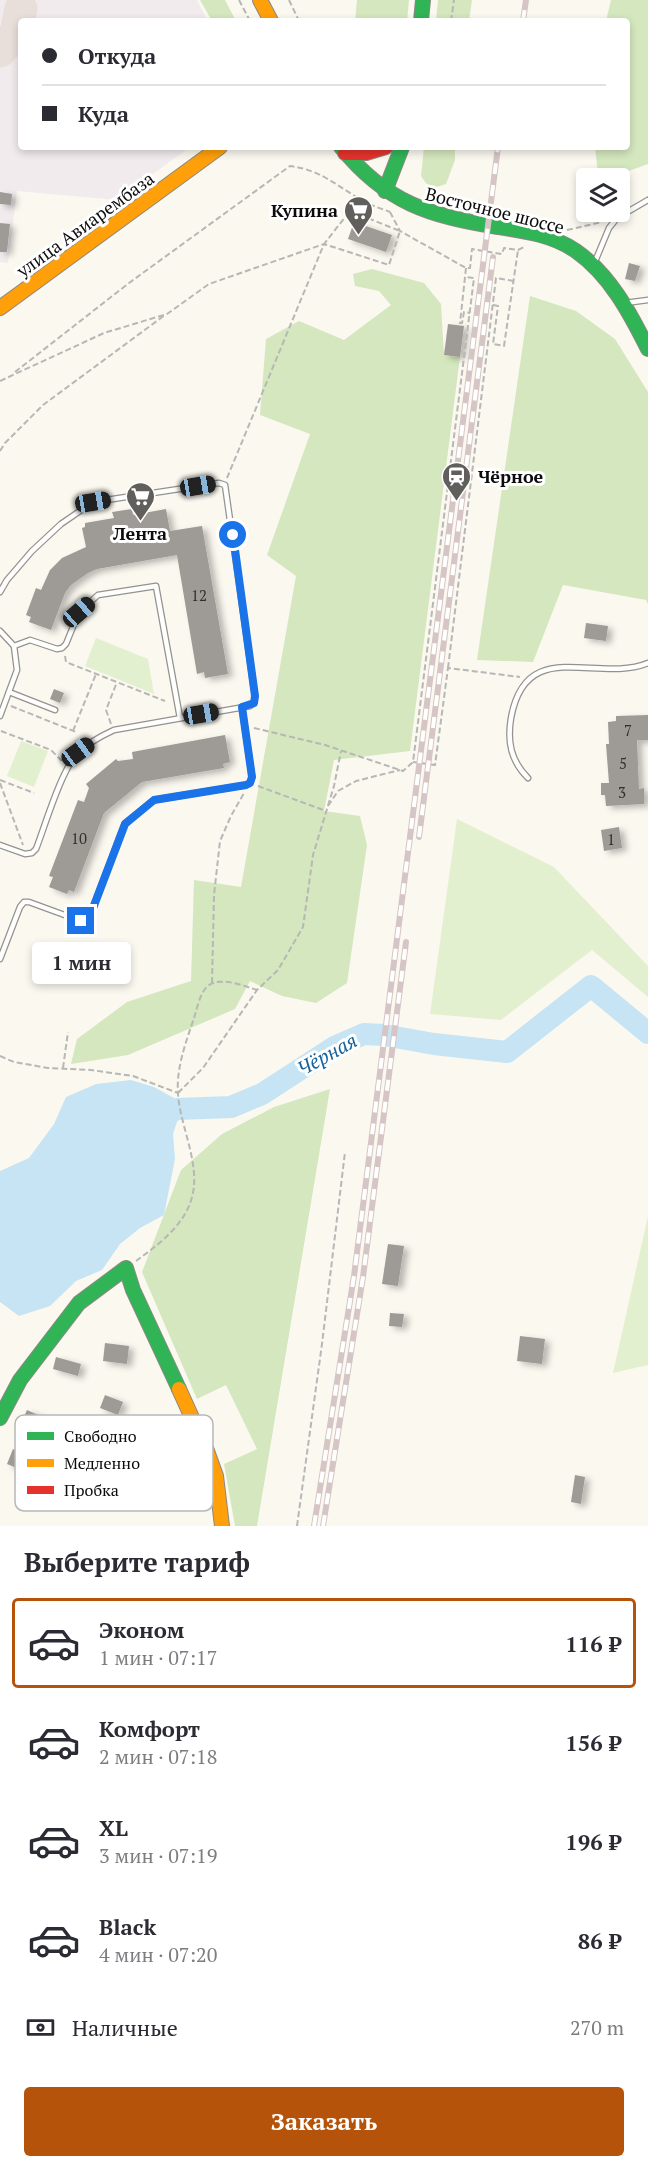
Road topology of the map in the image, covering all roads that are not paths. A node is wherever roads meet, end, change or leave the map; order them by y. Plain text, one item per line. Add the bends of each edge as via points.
1 (260, 0) edge
2 (423, 0) edge
3 (269, 18) edge
4 (421, 18) edge
5 (216, 150) edge
6 (343, 150) edge
7 (381, 150) edge
8 (401, 150) edge
9 (385, 191) junction
10 (648, 200) edge
11 (593, 266) junction
12 (648, 300) edge
13 (622, 304) junction
14 (0, 308) edge
15 (648, 349) edge
16 (0, 592) edge
17 (0, 631) edge
18 (14, 646) junction
19 (648, 663) edge
20 (9, 692) junction
21 (242, 707) junction
22 (55, 710) dead end
23 (0, 716) edge
24 (180, 718) junction
25 (528, 778) dead end
26 (0, 845) edge
27 (0, 959) edge
28 (190, 1415) edge
29 (0, 1419) edge
30 (213, 1468) edge
31 (222, 1526) edge

1 - 3 street
2 - 4 street
5 - 14 street, улица Авиарембаза
6 - 7 street via 358,154
6 - 9 street, Восточное шоссе
8 - 9 street
9 - 11 street, Восточное шоссе via 434,215 559,242
10 - 11 lane via 617,218
11 - 13 street, Восточное шоссе
12 - 13 lane
13 - 15 street, Восточное шоссе
16 - 21 lane via 32,551 93,502 225,484 255,696 254,703
17 - 18 lane
18 - 20 lane via 17,670
18 - 24 lane via 30,640 62,648 79,612 98,595 156,586
19 - 25 lane via 608,670 556,667 536,674 522,689 514,706 510,739 514,761
20 - 22 lane
20 - 23 lane
21 - 24 lane
21 - 27 lane via 250,783 154,800 125,824 90,916 81,921 24,902
24 - 26 lane via 114,730 99,737 78,752 68,767 36,849 26,854
28 - 29 street via 126,1268 79,1304 20,1380
30 - 31 street

